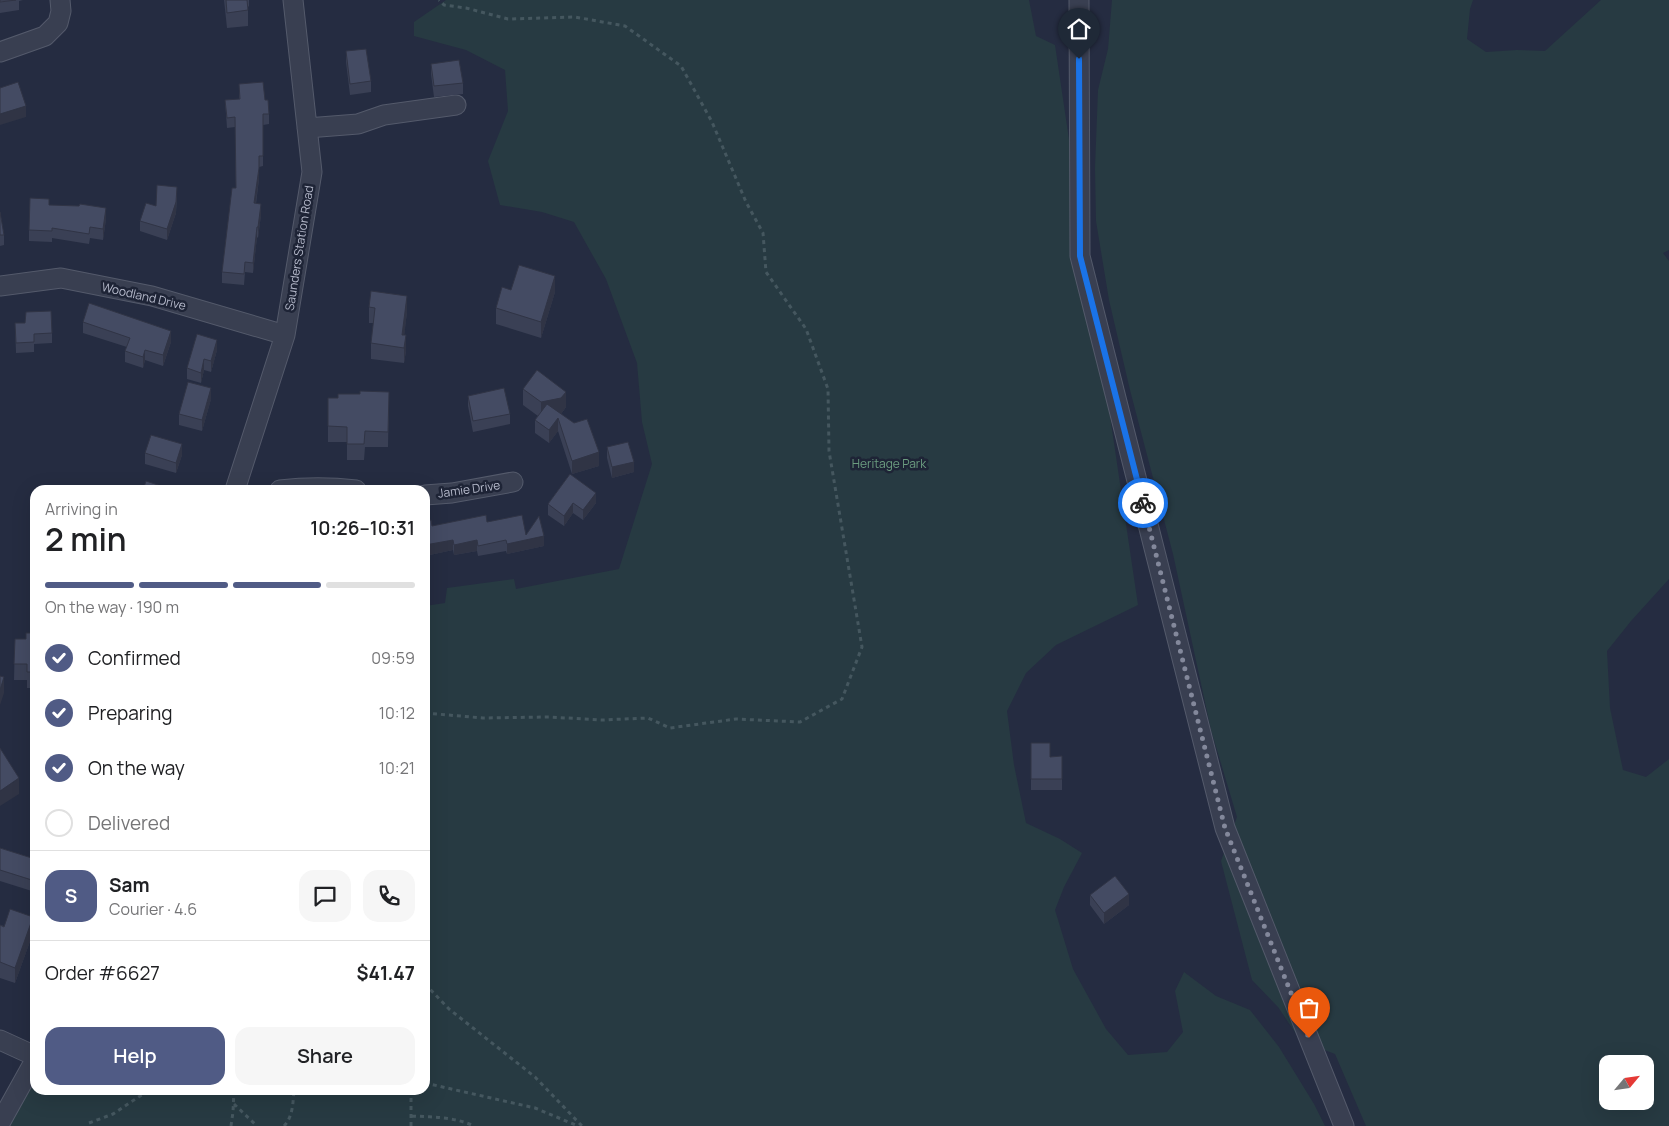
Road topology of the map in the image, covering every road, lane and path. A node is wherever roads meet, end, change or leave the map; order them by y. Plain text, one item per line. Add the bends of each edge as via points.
1 (60, 0) edge
2 (293, 0) edge
3 (439, 0) edge
4 (1079, 0) edge
5 (0, 52) edge
6 (456, 105) dead end
7 (307, 128) junction
8 (0, 286) edge
9 (285, 335) junction
10 (513, 482) dead end
11 (237, 485) edge
12 (430, 495) edge
13 (430, 713) edge
14 (430, 989) edge
15 (0, 1040) edge
16 (30, 1054) edge
17 (30, 1069) edge
18 (430, 1084) edge
19 (141, 1095) edge
20 (234, 1095) edge
21 (293, 1095) edge
22 (411, 1095) edge
23 (234, 1103) junction
24 (412, 1116) junction
25 (0, 1123) edge
26 (89, 1123) dead end
27 (231, 1126) edge
28 (257, 1126) edge
29 (284, 1126) edge
30 (411, 1126) edge
31 (474, 1126) edge
32 (580, 1126) edge
33 (1344, 1126) edge

1 - 5 street via 58,23 45,36
2 - 7 street, Saunders Station Road
3 - 13 path via 444,5 508,18 575,17 625,26 681,66 712,122 746,202 763,233 766,272 806,329 828,389 829,451 862,647 842,699 800,722 736,719 670,728 648,718 483,718
4 - 33 street via 1080,256 1225,828
6 - 7 street via 384,115 358,124
7 - 9 street, Saunders Station Road via 312,172
8 - 9 street, Woodland Drive via 61,278 152,296
9 - 11 street, Saunders Station Road
10 - 12 street, Jamie Drive
14 - 32 path via 449,1009 535,1077
15 - 16 street
17 - 25 street
18 - 32 path via 535,1108
19 - 26 path via 112,1114
20 - 23 path
21 - 29 path via 291,1114
22 - 24 path
23 - 27 path
23 - 28 path
24 - 30 path
24 - 31 path via 464,1121

